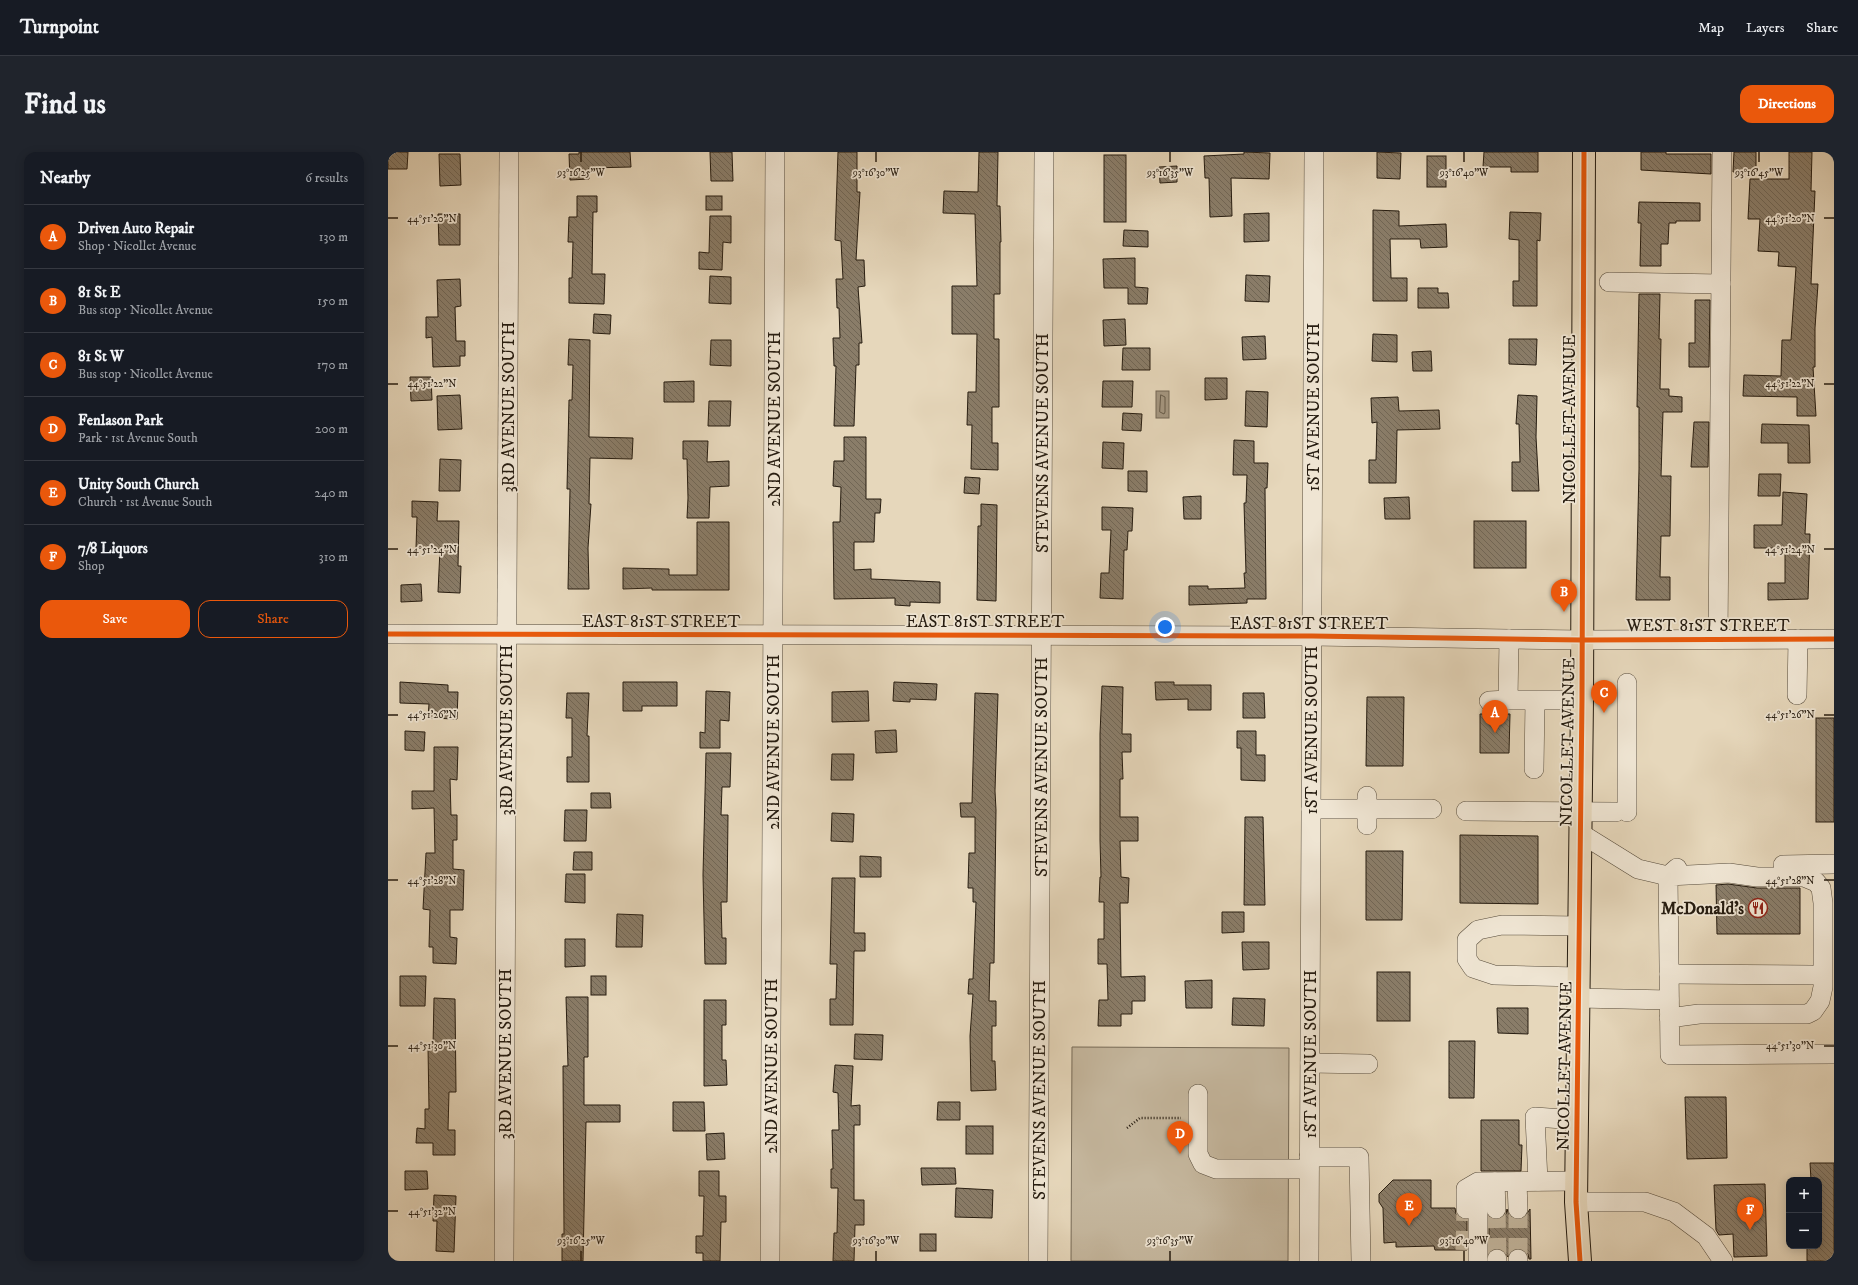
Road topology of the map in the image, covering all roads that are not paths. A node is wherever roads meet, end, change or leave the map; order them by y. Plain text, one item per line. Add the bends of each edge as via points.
1 (509, 152) edge
2 (776, 152) edge
3 (1044, 152) edge
4 (1314, 152) edge
5 (1584, 152) edge
6 (1722, 152) edge
7 (1609, 282) dead end
8 (1721, 284) junction
9 (388, 634) edge
10 (506, 634) junction
11 (772, 635) junction
12 (1042, 636) junction
13 (1312, 636) junction
14 (1509, 639) junction
15 (1582, 640) junction
16 (1718, 640) junction
17 (1798, 640) junction
18 (1834, 640) edge
19 (1627, 683) dead end
20 (1798, 695) dead end
21 (1508, 700) junction
22 (1582, 700) junction
23 (1489, 701) dead end
24 (1535, 701) junction
25 (1534, 769) dead end
26 (1311, 809) junction
27 (1432, 810) dead end
28 (1466, 811) dead end
29 (1581, 823) junction
30 (1834, 864) edge
31 (1668, 876) junction
32 (1821, 888) junction
33 (1834, 910) edge
34 (1579, 926) junction
35 (1834, 941) edge
36 (1669, 974) junction
37 (1812, 975) dead end
38 (1579, 977) junction
39 (1579, 998) junction
40 (1669, 1009) junction
41 (1834, 1054) edge
42 (1310, 1063) junction
43 (1368, 1064) dead end
44 (1198, 1094) dead end
45 (1577, 1120) junction
46 (1309, 1163) junction
47 (1538, 1181) junction
48 (1576, 1181) junction
49 (1487, 1182) junction
50 (1517, 1182) junction
51 (1576, 1202) junction
52 (1466, 1209) tunnel mouth
53 (1496, 1209) tunnel mouth
54 (1518, 1209) tunnel mouth
55 (1469, 1257) edge
56 (504, 1261) edge
57 (770, 1261) edge
58 (1038, 1261) edge
59 (1309, 1261) edge
60 (1361, 1261) edge
61 (1580, 1261) edge
62 (1723, 1261) edge

1 - 10 street, 3RD AVENUE SOUTH
2 - 11 street, 2ND AVENUE SOUTH
3 - 12 street, STEVENS AVENUE SOUTH
4 - 13 street, 1ST AVENUE SOUTH
5 - 15 main road, NICOLLET AVENUE
6 - 8 street
7 - 8 street
8 - 16 street
9 - 10 street, EAST 81ST STREET
10 - 11 street, EAST 81ST STREET
10 - 56 street, 3RD AVENUE SOUTH
11 - 12 street, EAST 81ST STREET
11 - 57 street, 2ND AVENUE SOUTH
12 - 13 street, EAST 81ST STREET
12 - 58 street, STEVENS AVENUE SOUTH
13 - 14 street, EAST 81ST STREET
13 - 26 street, 1ST AVENUE SOUTH
14 - 15 street, EAST 81ST STREET
14 - 21 street
15 - 16 street, WEST 81ST STREET
15 - 22 main road, NICOLLET AVENUE
16 - 17 street, WEST 81ST STREET
17 - 18 street, WEST 81ST STREET
17 - 20 street
19 - 29 street via 1621,812
21 - 23 street
21 - 24 street
22 - 24 street
22 - 29 main road, NICOLLET AVENUE
24 - 25 street
26 - 27 street
26 - 42 street, 1ST AVENUE SOUTH
28 - 29 street
29 - 31 street via 1638,869
29 - 34 main road, NICOLLET AVENUE
30 - 31 street via 1680,866
31 - 32 street via 1729,873 1757,877 1804,877 1816,882
31 - 36 street
32 - 33 street
32 - 40 street via 1823,987 1820,1002 1813,1011 1807,1014 1699,1014
34 - 38 main road, NICOLLET AVENUE
34 - 38 street via 1502,926 1478,930 1467,940 1467,959 1473,968 1494,975
35 - 40 street via 1831,956 1831,998 1828,1006 1812,1018 1776,1021
36 - 37 street
36 - 40 street
38 - 39 main road, NICOLLET AVENUE
39 - 40 street
39 - 45 main road, NICOLLET AVENUE
40 - 41 street via 1670,1055
42 - 43 street
42 - 46 street, 1ST AVENUE SOUTH
44 - 46 street via 1198,1154 1203,1164 1216,1169
45 - 47 street via 1535,1117
45 - 48 main road, NICOLLET AVENUE
46 - 59 street, 1ST AVENUE SOUTH
46 - 60 street via 1359,1157
47 - 48 street
47 - 50 street
48 - 51 main road, NICOLLET AVENUE
49 - 50 street
49 - 52 street via 1466,1190
49 - 53 street
49 - 55 street
50 - 54 street
51 - 61 main road, NICOLLET AVENUE
51 - 62 street via 1645,1202 1674,1212 1706,1236

